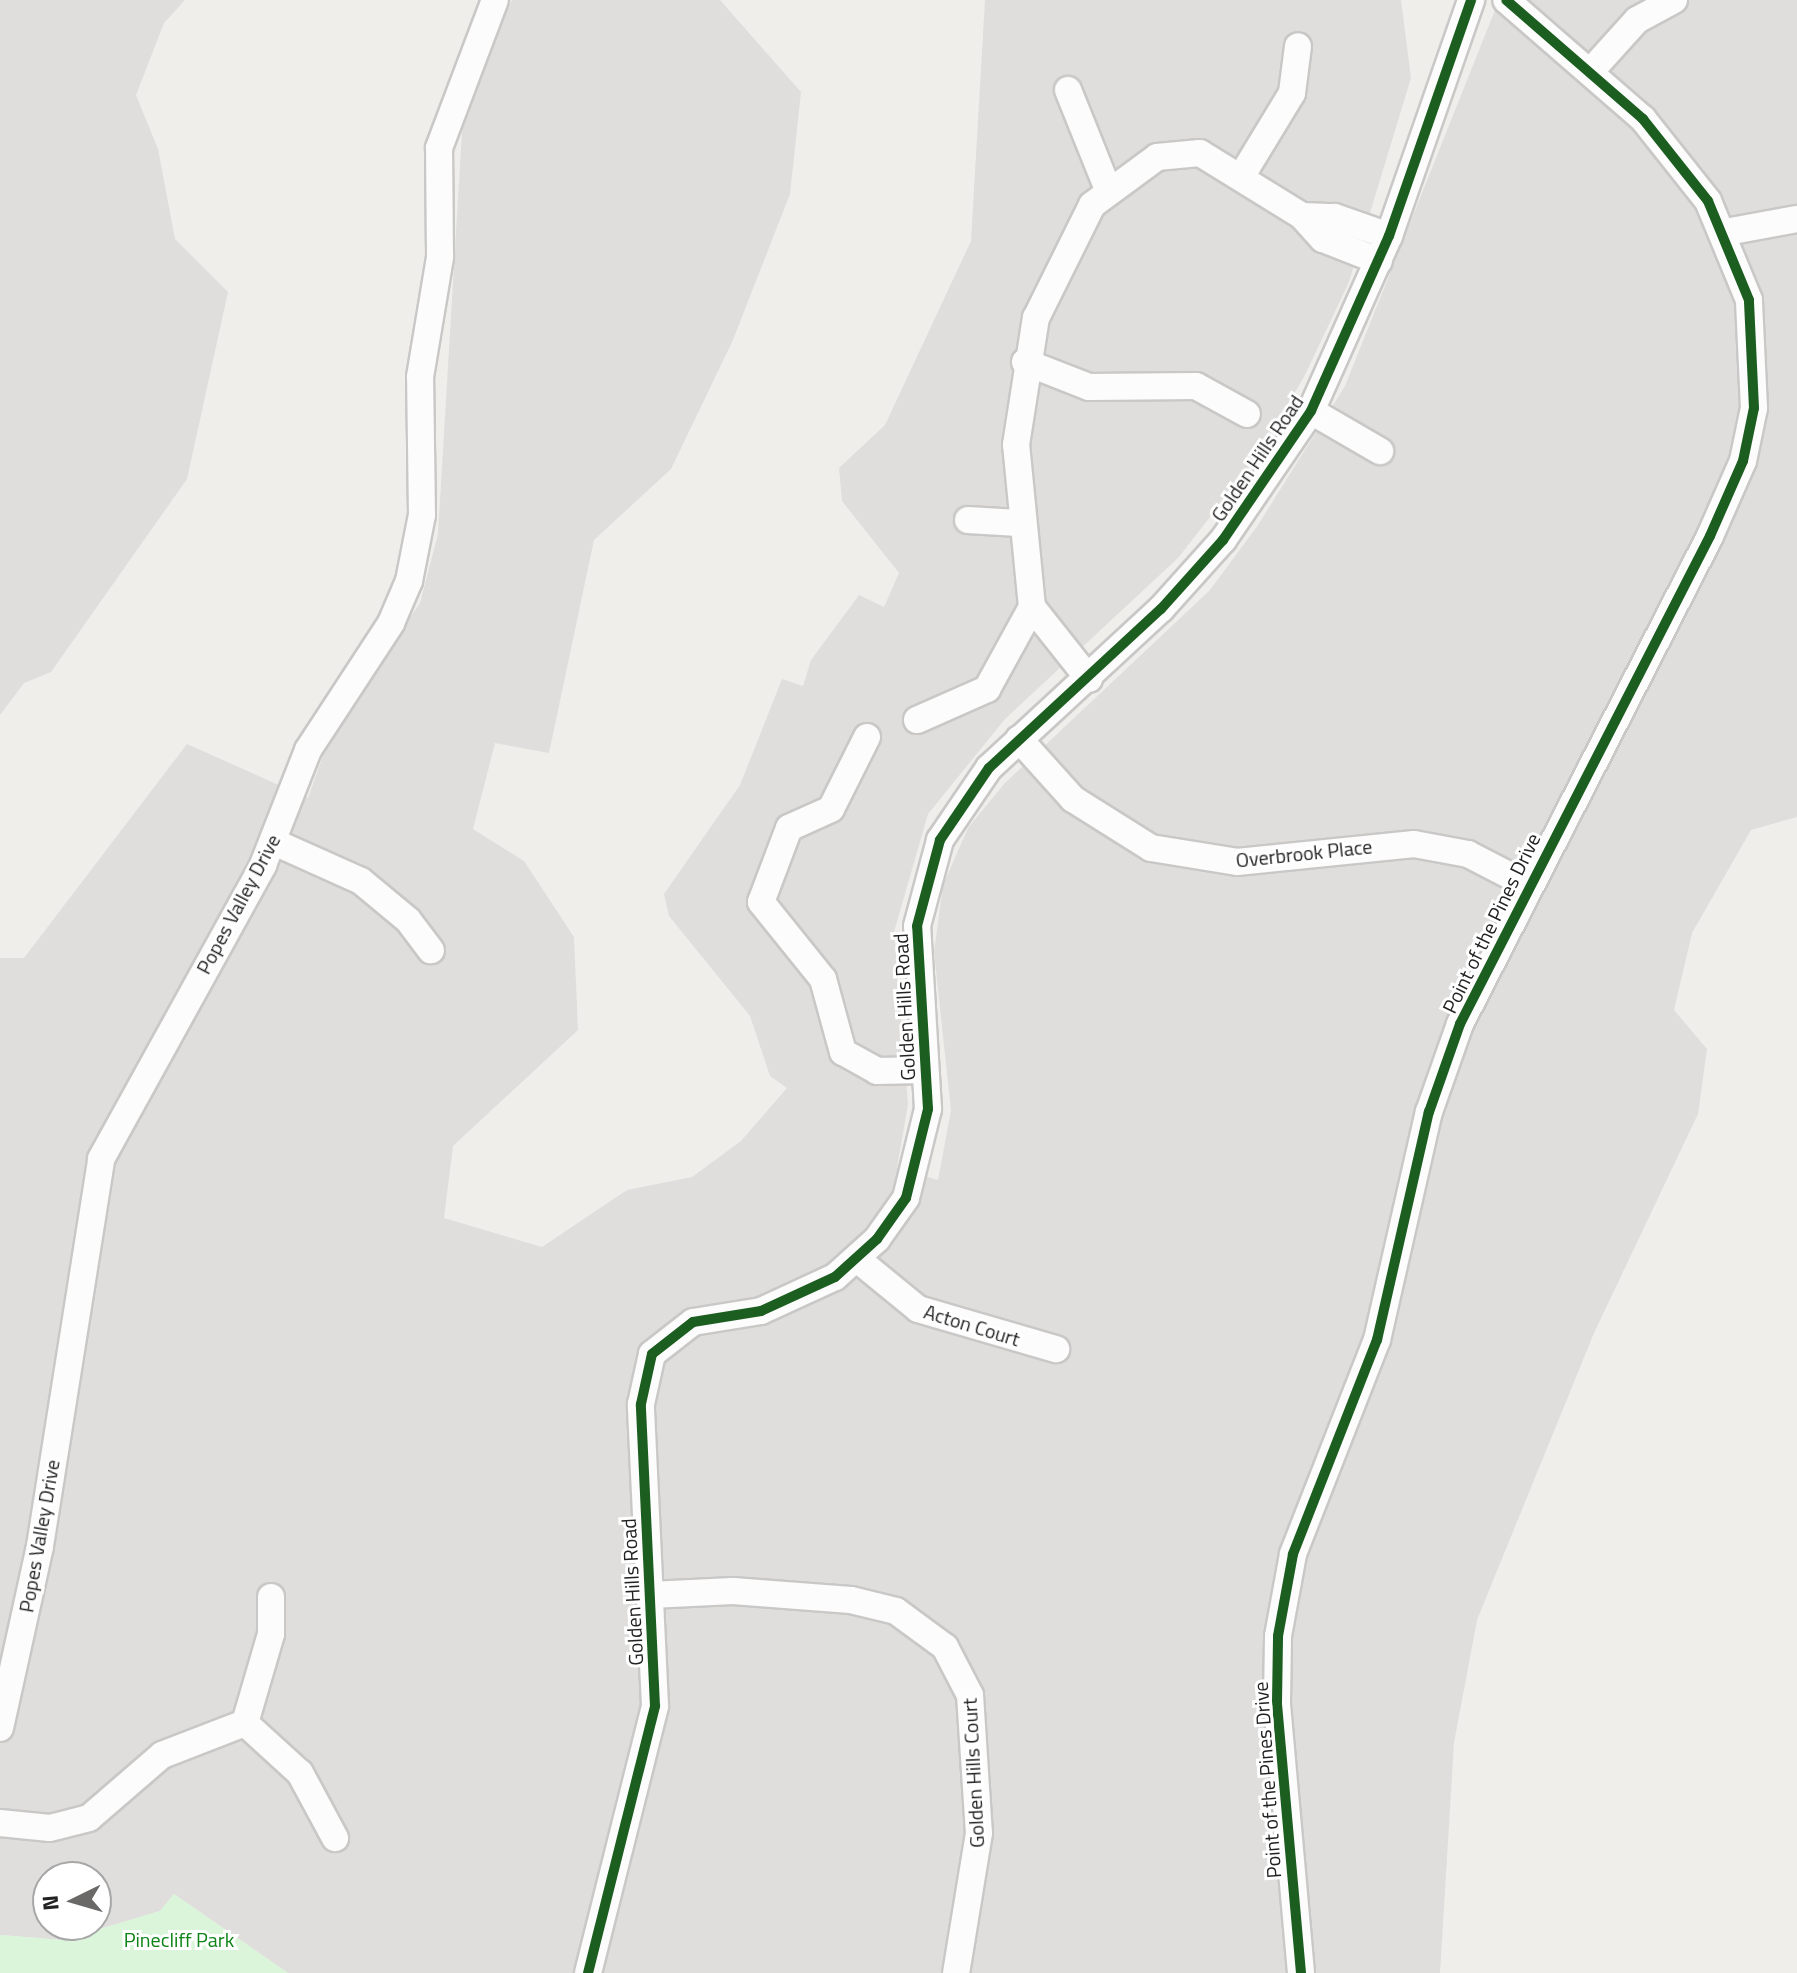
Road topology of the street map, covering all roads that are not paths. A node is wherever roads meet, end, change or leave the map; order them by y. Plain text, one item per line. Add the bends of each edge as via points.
1 (495, 0) edge
2 (1471, 0) edge
3 (1506, 0) edge
4 (1674, 0) edge
5 (1298, 46) dead end
6 (1590, 72) junction
7 (1068, 90) dead end
8 (1241, 177) junction
9 (1107, 187) junction
10 (1302, 216) junction
11 (1797, 219) edge
12 (1726, 232) junction
13 (1389, 236) junction
14 (1379, 261) junction
15 (1025, 362) junction
16 (1311, 411) junction
17 (1247, 414) dead end
18 (1380, 451) dead end
19 (968, 520) dead end
20 (1018, 523) junction
21 (1032, 607) junction
22 (1089, 679) junction
23 (917, 720) dead end
24 (867, 737) dead end
25 (1019, 739) junction
26 (274, 842) junction
27 (1528, 885) junction
28 (431, 950) dead end
29 (925, 1070) junction
30 (857, 1259) junction
31 (1056, 1349) dead end
32 (650, 1595) junction
33 (271, 1597) dead end
34 (245, 1723) junction
35 (0, 1728) edge
36 (0, 1823) edge
37 (335, 1838) dead end
38 (588, 1973) edge
39 (956, 1973) edge
40 (1301, 1973) edge

1 - 26 street, Popes Valley Drive via 439,148 440,257 420,377 422,515 409,581 391,623 308,750
2 - 13 street, Golden Hills Road
3 - 6 street, Point of the Pines Drive
4 - 6 street via 1637,20
5 - 8 street via 1292,93
6 - 12 street, Point of the Pines Drive via 1684,163
7 - 9 street
8 - 9 street via 1200,153 1179,151
8 - 10 street
9 - 15 street via 1052,275
10 - 13 street via 1335,217
10 - 14 street via 1323,239
11 - 12 street
12 - 27 street, Point of the Pines Drive via 1749,300 1756,353 1743,461
13 - 14 street, Golden Hills Road
14 - 16 street, Golden Hills Road
15 - 17 street via 1089,387 1196,386
15 - 20 street via 1016,445
16 - 18 street
16 - 22 street, Golden Hills Road via 1223,540
19 - 20 street
20 - 21 street
21 - 22 street
21 - 23 street via 987,689
22 - 25 street, Golden Hills Road
24 - 29 street via 831,809 789,828 761,902 823,979 843,1052 877,1071
25 - 27 street, Overbrook Place via 1073,799 1151,848 1237,862 1414,844 1468,854
25 - 29 street, Golden Hills Road via 953,817 920,897
26 - 28 street via 361,881
26 - 35 street, Popes Valley Drive via 120,1119 94,1180 40,1546
27 - 40 street, Point of the Pines Drive via 1437,1084 1377,1340 1293,1554 1278,1636 1277,1702
29 - 30 street, Golden Hills Road via 928,1109 914,1178
30 - 31 street, Acton Court via 918,1309
30 - 32 street, Golden Hills Road via 784,1304 693,1322 652,1354 641,1404
32 - 38 street, Golden Hills Road via 651,1731
32 - 39 street, Golden Hills Court via 733,1591 851,1600 906,1616 945,1647 970,1695 979,1833
33 - 34 street via 271,1634
34 - 36 street via 162,1755 89,1818 50,1828
34 - 37 street via 300,1773

